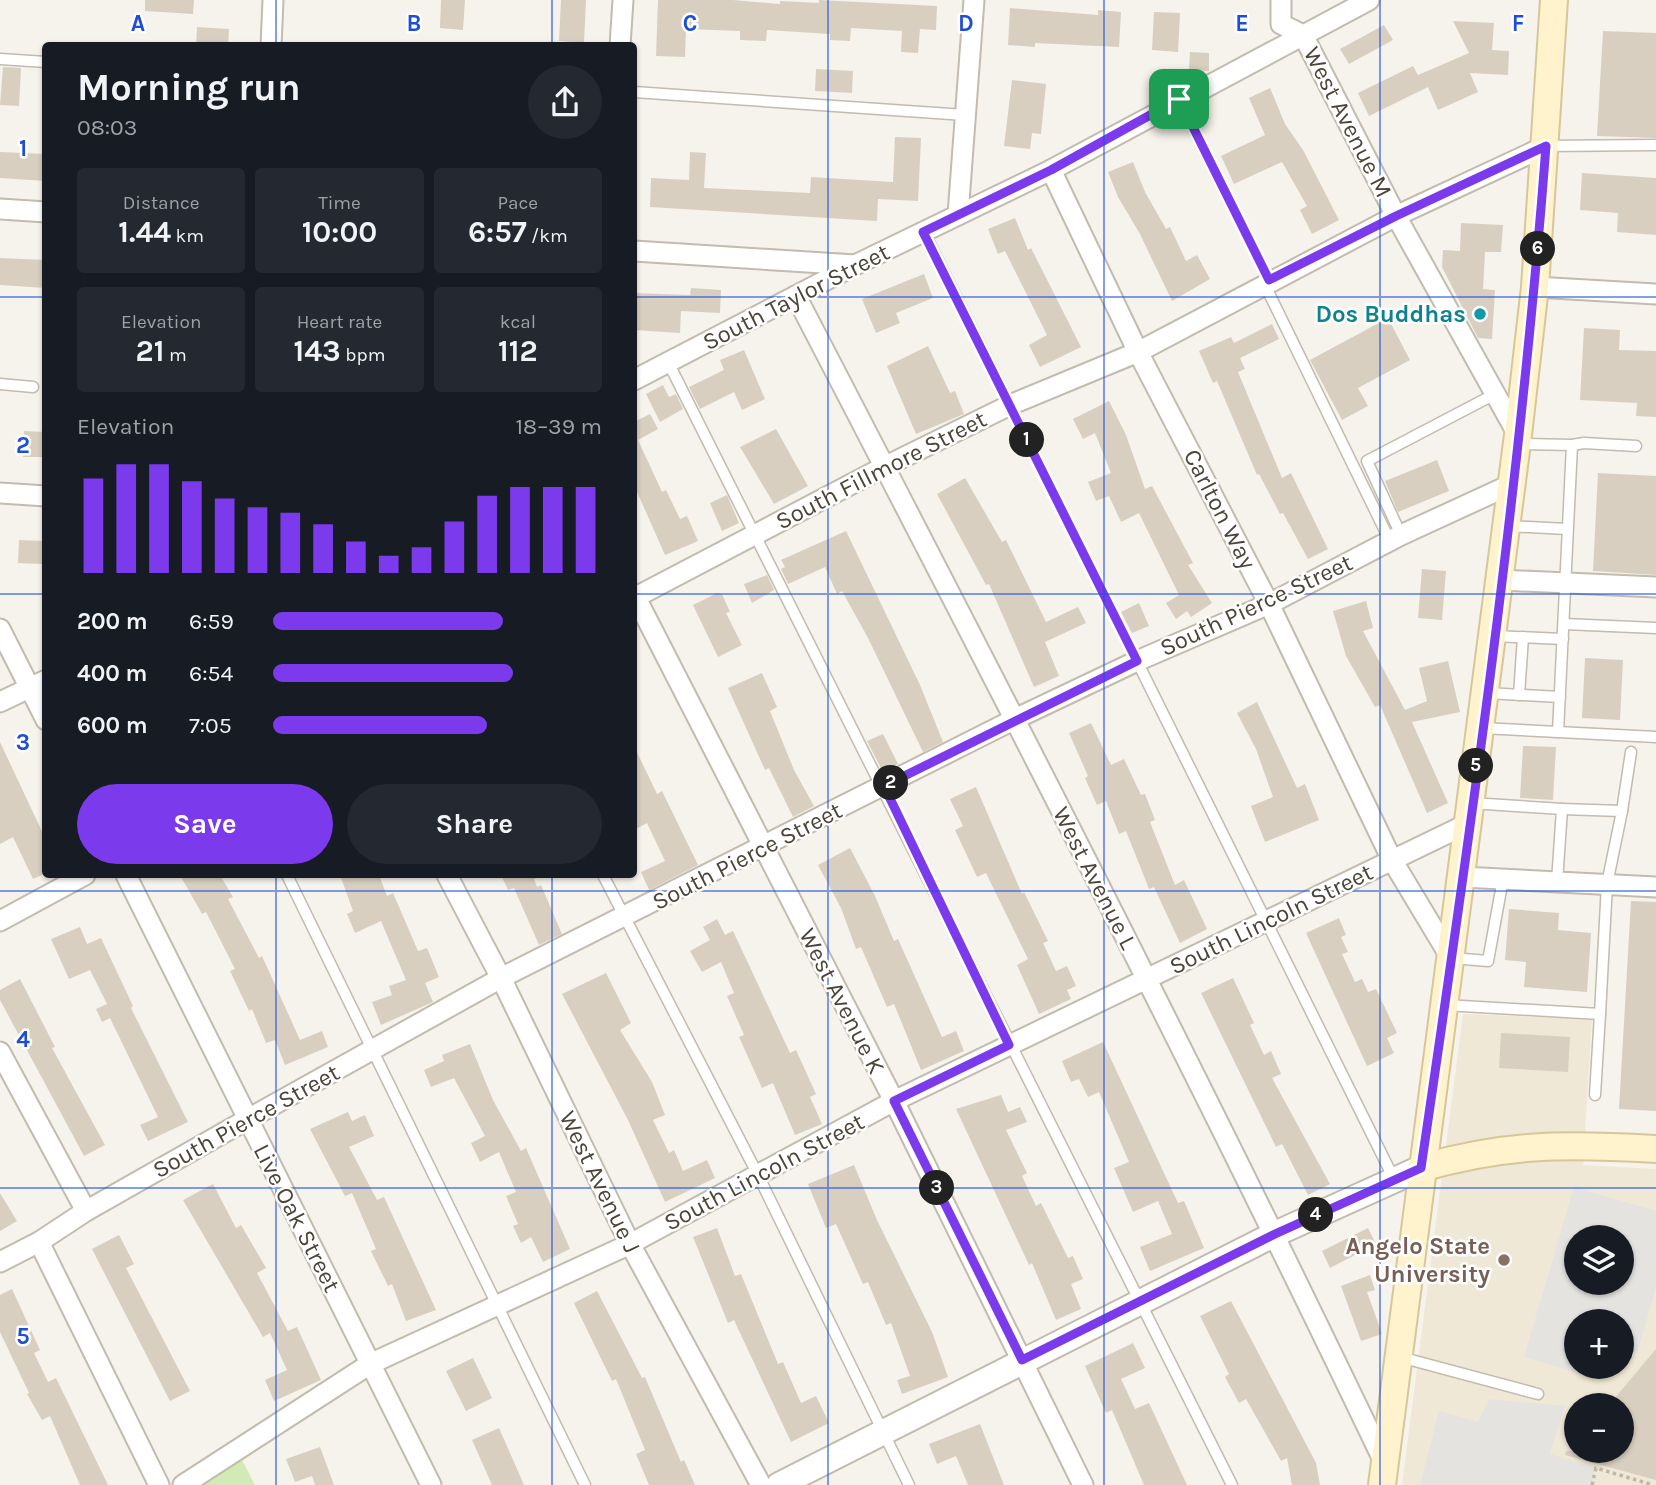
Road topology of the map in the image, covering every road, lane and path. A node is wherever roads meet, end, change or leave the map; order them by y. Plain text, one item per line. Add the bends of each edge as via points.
1 (273, 0) edge
2 (624, 0) edge
3 (974, 0) edge
4 (1281, 0) edge
5 (1369, 0) edge
6 (1554, 0) edge
7 (1303, 35) junction
8 (271, 42) edge
9 (620, 42) edge
10 (0, 59) edge
11 (42, 62) edge
12 (637, 92) edge
13 (1179, 99) junction
14 (965, 115) junction
15 (1656, 145) edge
16 (1546, 146) junction
17 (1051, 170) junction
18 (0, 209) edge
19 (42, 212) edge
20 (958, 215) junction
21 (1396, 216) junction
22 (923, 232) junction
23 (637, 251) edge
24 (855, 265) junction
25 (1266, 282) junction
26 (1535, 287) junction
27 (1656, 294) edge
28 (796, 296) junction
29 (1138, 352) junction
30 (668, 362) junction
31 (637, 378) edge
32 (0, 384) edge
33 (33, 387) dead end
34 (1495, 394) junction
35 (1010, 405) junction
36 (1518, 439) junction
37 (1572, 446) junction
38 (1636, 446) dead end
39 (884, 467) junction
40 (1512, 484) junction
41 (0, 493) edge
42 (42, 496) edge
43 (1507, 526) junction
44 (1567, 529) junction
45 (755, 534) junction
46 (1396, 538) junction
47 (1500, 580) junction
48 (1566, 582) junction
49 (1656, 587) edge
50 (637, 594) edge
51 (637, 602) edge
52 (1269, 604) junction
53 (1564, 624) junction
54 (0, 628) edge
55 (1656, 628) edge
56 (1493, 636) junction
57 (1523, 637) junction
58 (1563, 639) junction
59 (1137, 661) junction
60 (37, 684) edge
61 (1486, 692) junction
62 (1519, 695) junction
63 (1560, 697) junction
64 (0, 702) edge
65 (42, 704) edge
66 (1015, 719) junction
67 (1482, 728) junction
68 (1558, 732) junction
69 (1656, 737) edge
70 (1631, 752) dead end
71 (884, 786) junction
72 (1562, 810) junction
73 (1622, 811) junction
74 (1470, 813) junction
75 (763, 848) junction
76 (1392, 860) junction
77 (1462, 877) junction
78 (79, 878) edge
79 (128, 878) edge
80 (289, 878) edge
81 (449, 878) edge
82 (605, 878) edge
83 (1503, 879) junction
84 (1557, 882) junction
85 (1607, 884) junction
86 (1656, 887) edge
87 (625, 917) junction
88 (1267, 918) junction
89 (0, 921) edge
90 (1451, 958) junction
91 (501, 978) junction
92 (1147, 979) junction
93 (1445, 1005) junction
94 (1600, 1014) junction
95 (1009, 1045) junction
96 (371, 1051) junction
97 (0, 1052) edge
98 (1595, 1095) dead end
99 (894, 1101) junction
100 (248, 1119) junction
101 (1656, 1149) edge
102 (1421, 1168) junction
103 (758, 1175) junction
104 (1395, 1180) junction
105 (86, 1211) junction
106 (1275, 1234) junction
107 (39, 1242) junction
108 (630, 1244) junction
109 (0, 1262) edge
110 (1140, 1301) junction
111 (497, 1306) junction
112 (1399, 1357) junction
113 (1022, 1360) junction
114 (370, 1364) junction
115 (1538, 1394) dead end
116 (883, 1432) junction
117 (1383, 1475) edge
118 (159, 1485) edge
119 (183, 1485) edge
120 (431, 1485) edge
121 (585, 1485) edge
122 (761, 1485) edge
123 (779, 1485) edge
124 (909, 1485) edge
125 (1083, 1485) edge
126 (1232, 1485) edge
127 (1592, 1485) edge
128 (1653, 1485) edge

1 - 8 street
2 - 9 street
3 - 14 street
4 - 7 street, West Avenue M via 1281,24
5 - 7 street, South Taylor Street
6 - 16 main road
7 - 13 street, South Taylor Street
7 - 21 street, West Avenue M
10 - 11 lane
12 - 14 lane
13 - 17 street, South Taylor Street
13 - 25 lane
14 - 20 street
15 - 16 lane
16 - 21 street, South Fillmore Street
16 - 26 main road
17 - 20 street, South Taylor Street
17 - 29 street, Carlton Way
18 - 19 street
20 - 22 street, South Taylor Street
21 - 25 street, South Fillmore Street
21 - 34 street, West Avenue M
22 - 24 street, South Taylor Street
22 - 35 lane
23 - 24 street
24 - 28 street, South Taylor Street
25 - 29 street, South Fillmore Street
25 - 46 lane
26 - 27 street
26 - 36 main road
28 - 30 street, South Taylor Street
28 - 39 street, West Avenue L
29 - 35 street, South Fillmore Street
29 - 52 street, Carlton Way
30 - 31 street, South Taylor Street
30 - 45 lane
32 - 33 lane
34 - 36 street, West Avenue M
34 - 46 lane via 1367,461
35 - 39 street, South Fillmore Street
35 - 59 lane
36 - 37 lane
36 - 40 main road
37 - 38 lane
37 - 44 lane
39 - 45 street, South Fillmore Street
39 - 66 street, West Avenue L
40 - 43 main road
40 - 46 street, South Pierce Street
41 - 42 street
43 - 44 lane
43 - 47 main road
44 - 48 lane
45 - 50 street, South Fillmore Street
45 - 71 lane
46 - 52 street, South Pierce Street
47 - 48 street
47 - 56 main road
48 - 49 street
48 - 53 lane
51 - 75 street, West Avenue K
52 - 59 street, South Pierce Street
52 - 76 street, Carlton Way
53 - 55 lane
53 - 58 lane
54 - 60 street
56 - 57 lane
56 - 61 main road
57 - 58 lane
57 - 62 lane
58 - 63 lane
59 - 66 street, South Pierce Street
59 - 88 lane
60 - 64 street
60 - 65 street
61 - 62 lane
61 - 67 main road
62 - 63 lane
63 - 68 lane
66 - 71 street, South Pierce Street
66 - 92 street, West Avenue L
67 - 68 lane
67 - 74 main road
68 - 69 lane
70 - 73 lane
71 - 75 street, South Pierce Street
71 - 95 lane
72 - 73 lane
72 - 74 lane
72 - 84 lane
73 - 85 lane
74 - 76 street, South Lincoln Street
74 - 77 main road
75 - 87 street, South Pierce Street
75 - 99 street, West Avenue K
76 - 88 street, South Lincoln Street
76 - 90 street, Carlton Way
77 - 83 street
77 - 90 main road
78 - 89 street
79 - 100 street, Live Oak Street
80 - 96 lane
81 - 91 street, West Avenue J
82 - 87 lane
83 - 84 street
83 - 90 lane via 1488,961
84 - 85 street
85 - 86 street
85 - 94 lane
87 - 91 street, South Pierce Street
87 - 103 lane
88 - 92 street, South Lincoln Street
88 - 104 lane
90 - 93 main road
91 - 96 street, South Pierce Street
91 - 108 street, West Avenue J
92 - 95 street, South Lincoln Street
92 - 106 street, West Avenue L
93 - 94 lane
93 - 102 main road
94 - 98 lane
95 - 99 street, South Lincoln Street
95 - 110 lane
96 - 100 street, South Pierce Street
96 - 111 lane
97 - 105 street
99 - 103 street, South Lincoln Street
99 - 113 street, West Avenue K
100 - 105 street, South Pierce Street
100 - 114 street, Live Oak Street
101 - 102 main road via 1515,1147
102 - 104 street
102 - 112 main road
103 - 108 street, South Lincoln Street
103 - 116 lane
104 - 106 street
105 - 107 street, South Pierce Street
106 - 110 street
106 - 117 street, West Avenue L
107 - 109 street, South Pierce Street
107 - 118 street
108 - 111 street, South Lincoln Street
108 - 122 street, West Avenue J
110 - 113 street
110 - 126 lane
111 - 114 street, South Lincoln Street
111 - 121 lane
112 - 115 lane
112 - 117 main road
113 - 116 street
113 - 125 street, West Avenue K
114 - 119 street, South Lincoln Street
114 - 120 street, Live Oak Street
116 - 123 street
116 - 124 lane
127 - 128 path via 1596,1468

